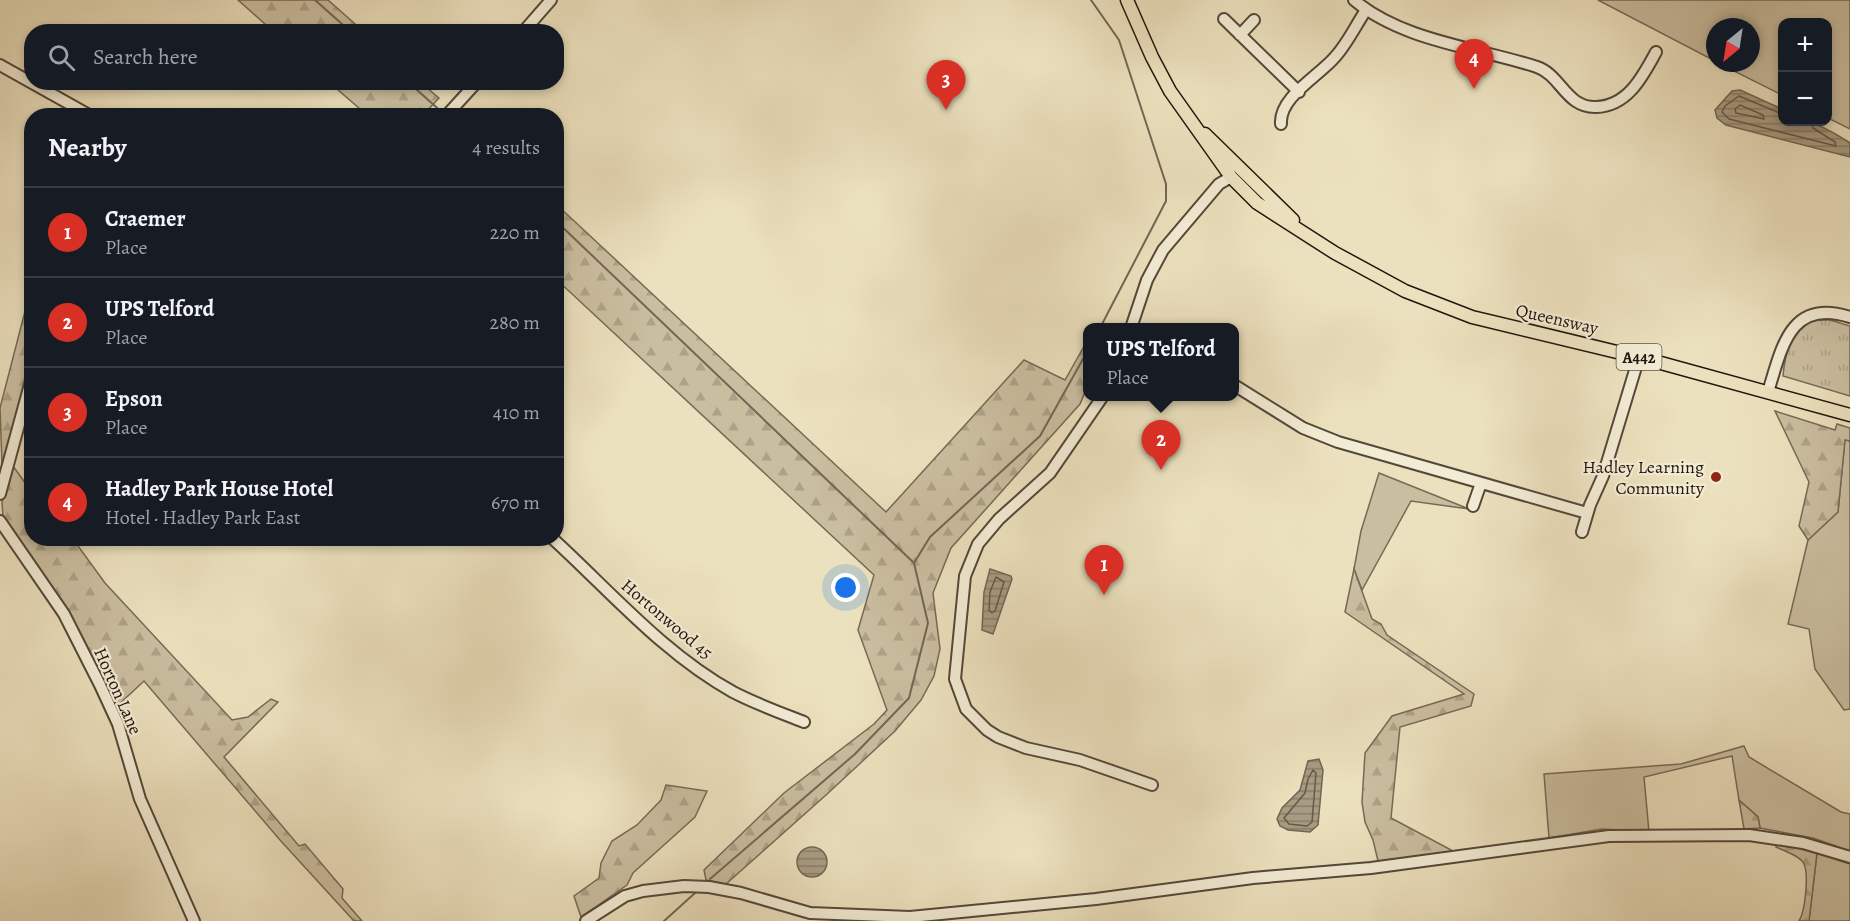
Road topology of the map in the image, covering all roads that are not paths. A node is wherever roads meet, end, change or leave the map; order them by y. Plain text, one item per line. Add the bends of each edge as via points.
1 (551, 0) edge
2 (1127, 0) edge
3 (1354, 0) edge
4 (1365, 10) junction
5 (1224, 19) dead end
6 (1254, 20) dead end
7 (530, 24) edge
8 (1240, 35) junction
9 (1656, 52) dead end
10 (0, 65) edge
11 (24, 78) edge
12 (45, 90) edge
13 (470, 90) edge
14 (1299, 92) junction
15 (77, 108) edge
16 (453, 108) edge
17 (1192, 123) junction
18 (1281, 124) dead end
19 (1241, 167) junction
20 (1231, 177) junction
21 (1304, 232) junction
22 (1850, 317) edge
23 (1132, 323) edge
24 (1639, 357) junction
25 (1239, 389) edge
26 (1768, 392) junction
27 (1100, 401) edge
28 (24, 406) edge
29 (1850, 415) edge
30 (1481, 483) junction
31 (0, 494) edge
32 (1473, 506) dead end
33 (1587, 513) junction
34 (0, 524) edge
35 (1582, 532) dead end
36 (561, 546) edge
37 (804, 722) dead end
38 (1152, 785) dead end
39 (1850, 857) edge
40 (194, 921) edge
41 (586, 921) edge

1 - 7 street
2 - 17 main road, Queensway / A442 via 1152,57
3 - 4 street
4 - 9 street via 1441,40 1543,69 1572,99 1590,106 1605,106 1625,97 1640,81
4 - 14 street via 1337,56
5 - 8 street
6 - 8 street
8 - 14 street
10 - 11 street
12 - 15 street
13 - 16 street
14 - 18 street via 1282,112
17 - 19 main road, Queensway / A442
17 - 20 main road, Queensway / A442
19 - 20 main road
19 - 21 main road, Queensway / A442
20 - 21 main road, Queensway / A442 via 1257,203
20 - 23 street via 1224,189 1210,196 1188,217 1163,250 1147,280
21 - 24 main road, Queensway / A442 via 1383,280 1450,310
22 - 26 street via 1818,313 1799,320 1782,346
24 - 26 main road, Queensway / A442
24 - 33 street via 1603,476
25 - 30 street via 1303,428 1338,442
26 - 29 main road, Queensway / A442
27 - 38 street via 1050,473 999,519 978,544 965,576 955,679 966,709 998,737
28 - 31 street
30 - 32 street
30 - 33 street
33 - 35 street
34 - 40 street, Horton Lane via 64,614 100,685 118,724 140,799
36 - 37 street, Hortonwood 45 via 664,643 705,674 734,692
39 - 41 street via 1803,843 1749,834 1608,836 1371,868 910,917 810,913 741,893 684,886 625,897

